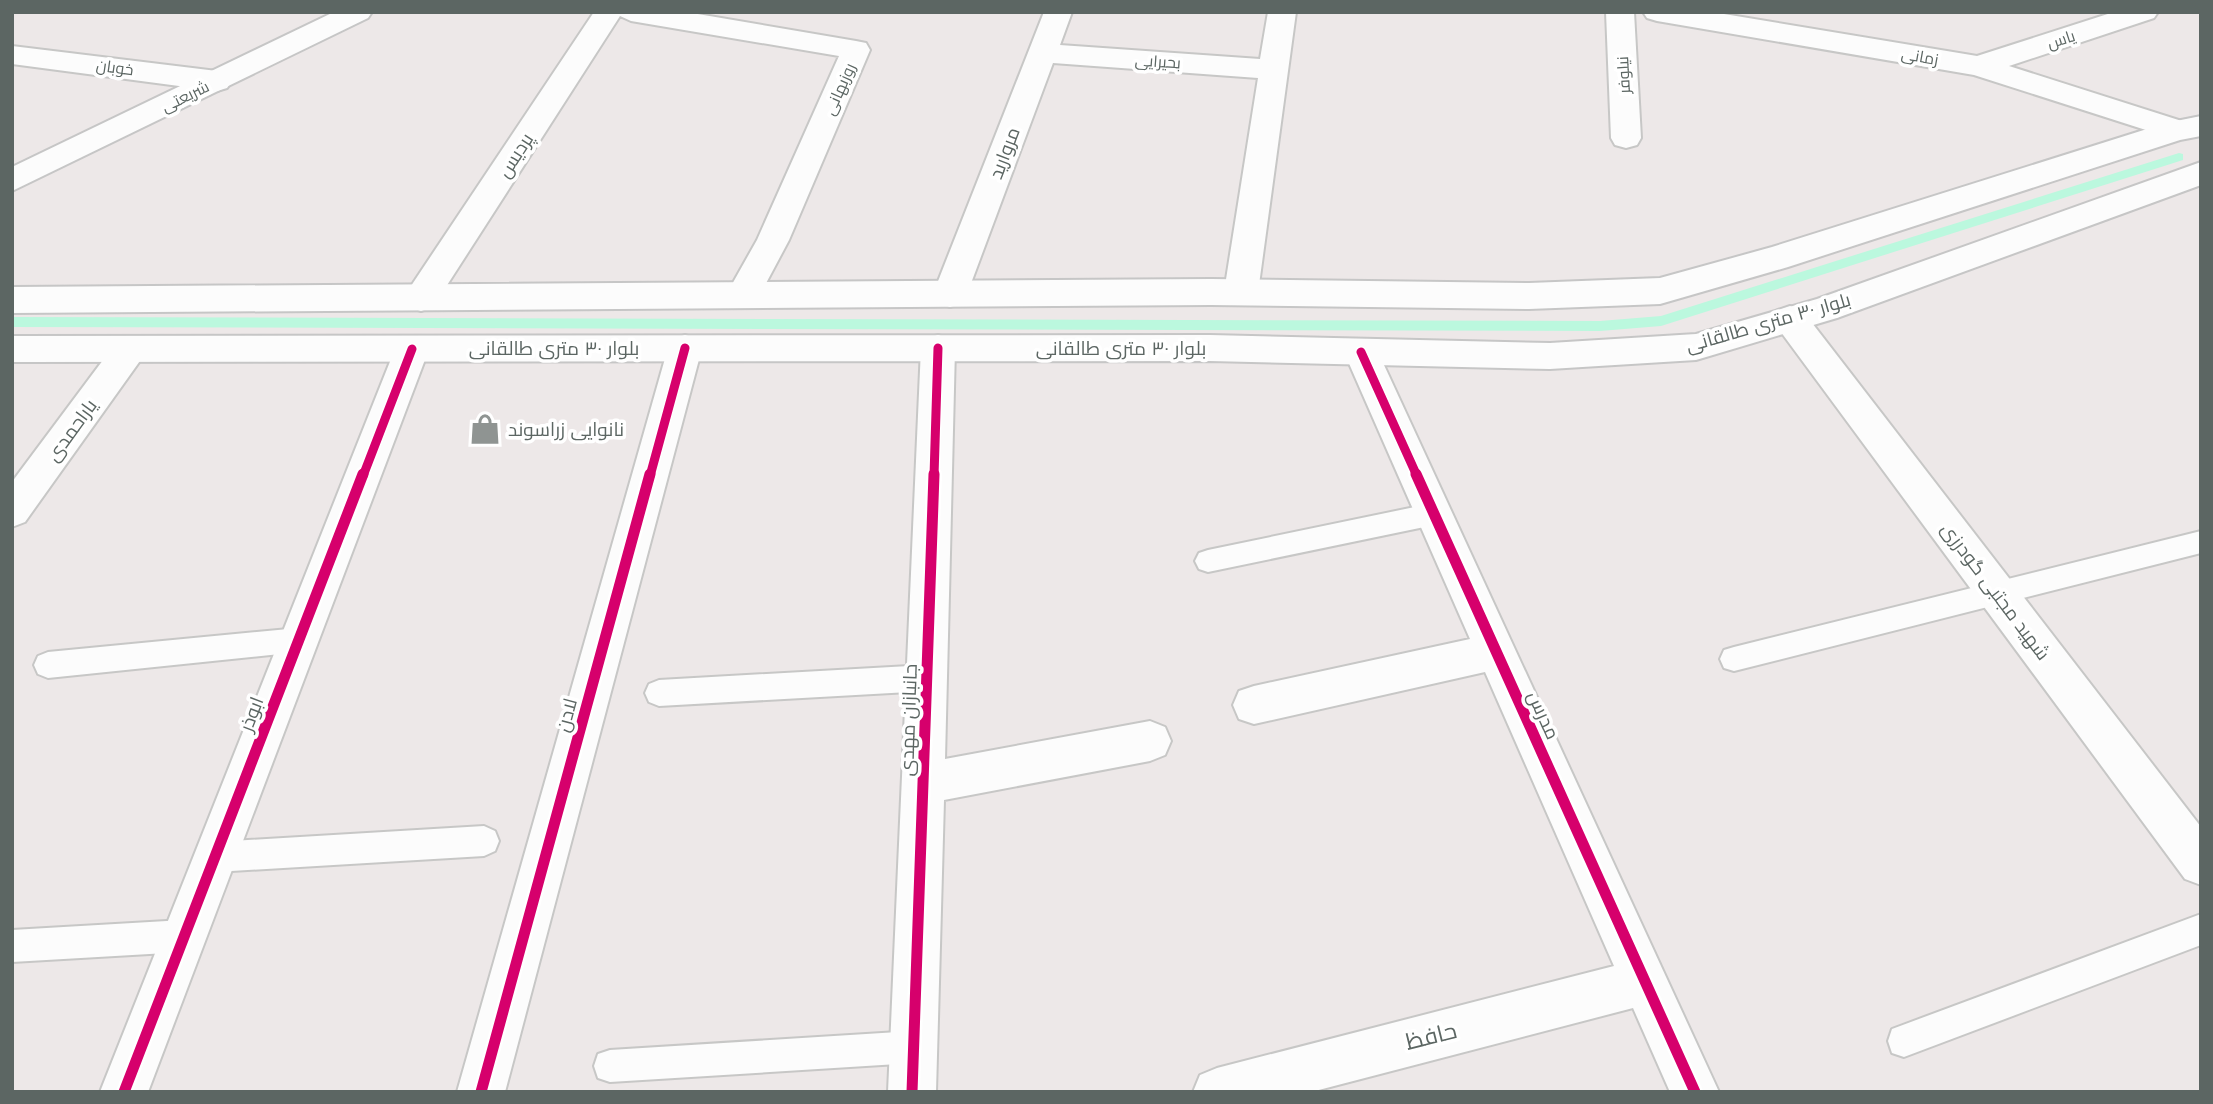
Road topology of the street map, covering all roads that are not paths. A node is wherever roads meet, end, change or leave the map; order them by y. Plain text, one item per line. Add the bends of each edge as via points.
1 (358, 12) edge
2 (608, 12) edge
3 (631, 12) edge
4 (1058, 12) edge
5 (1282, 12) edge
6 (1620, 12) edge
7 (1657, 12) edge
8 (2144, 12) edge
9 (1819, 26) edge
10 (1042, 52) junction
11 (12, 55) edge
12 (1979, 66) junction
13 (1274, 70) junction
14 (217, 81) junction
15 (2189, 128) edge
16 (1626, 138) dead end
17 (2201, 173) edge
18 (12, 180) edge
19 (1241, 292) junction
20 (950, 294) junction
21 (743, 295) junction
22 (421, 298) junction
23 (12, 300) edge
24 (1790, 319) junction
25 (412, 348) junction
26 (685, 348) junction
27 (938, 348) junction
28 (12, 349) edge
29 (130, 349) junction
30 (1361, 352) junction
31 (12, 511) edge
32 (1434, 514) junction
33 (2201, 542) edge
34 (1208, 561) dead end
35 (1998, 594) junction
36 (299, 640) junction
37 (1496, 651) junction
38 (1734, 659) dead end
39 (48, 665) dead end
40 (927, 678) junction
41 (659, 693) dead end
42 (1254, 705) dead end
43 (1150, 741) dead end
44 (923, 784) junction
45 (484, 841) dead end
46 (215, 857) junction
47 (2201, 863) edge
48 (2201, 929) edge
49 (184, 936) junction
50 (12, 946) edge
51 (1645, 981) junction
52 (1904, 1041) dead end
53 (914, 1047) junction
54 (610, 1066) dead end
55 (124, 1092) edge
56 (481, 1092) edge
57 (912, 1092) edge
58 (1217, 1092) edge
59 (1695, 1092) edge

1 - 14 street, شریعتی
2 - 22 street, پردیس
3 - 21 street, روزبهانی via 856,50 773,240
4 - 10 street, مروارید
5 - 13 street
6 - 16 street, نیلوفر
7 - 9 street, زمانی
8 - 12 street, یاس
9 - 12 street, زمانی
10 - 13 street, بحیرایی
10 - 20 street, مروارید
11 - 14 street, خوبان
12 - 15 street, زمانی
13 - 19 street
14 - 18 street, شریعتی
15 - 19 street via 1660,291 1528,296
17 - 24 street, بلوار ۳۰ متری طالقانی
19 - 20 street
20 - 21 street
21 - 22 street
22 - 23 street
24 - 30 street, بلوار ۳۰ متری طالقانی via 1696,347 1550,356
24 - 35 street, شهید مجتبی گودرزی
25 - 26 street, بلوار ۳۰ متری طالقانی
25 - 29 street, بلوار ۳۰ متری طالقانی
25 - 36 street, ابوذر
26 - 27 street, بلوار ۳۰ متری طالقانی
26 - 56 street, لادن
27 - 30 street, بلوار ۳۰ متری طالقانی
27 - 40 street, جانبازان مهدی
28 - 29 street, بلوار ۳۰ متری طالقانی
29 - 31 street, یاراحمدی
30 - 32 street, مدرس
32 - 34 lane
32 - 37 street, مدرس
33 - 35 lane
35 - 38 lane
35 - 47 street, شهید مجتبی گودرزی
36 - 39 lane
36 - 46 street, ابوذر
37 - 42 street
37 - 51 street, مدرس
40 - 41 lane
40 - 44 street, جانبازان مهدی
43 - 44 street
44 - 53 street, جانبازان مهدی
45 - 46 lane
46 - 49 street, ابوذر
48 - 52 lane
49 - 50 lane
49 - 55 street, ابوذر
51 - 58 street, حافظ
51 - 59 street, مدرس
53 - 54 lane
53 - 57 street, جانبازان مهدی

